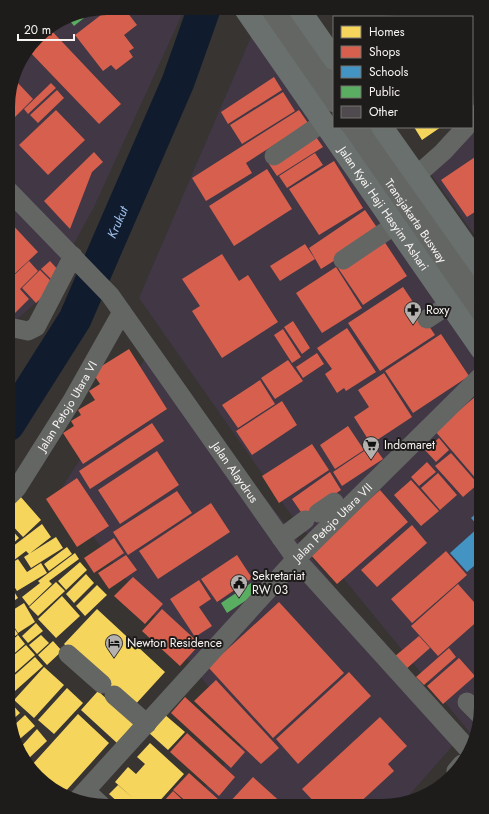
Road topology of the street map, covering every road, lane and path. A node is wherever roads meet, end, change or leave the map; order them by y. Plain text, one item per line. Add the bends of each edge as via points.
1 (249, 15) edge
2 (272, 15) edge
3 (290, 15) edge
4 (303, 15) edge
5 (333, 58) edge
6 (333, 78) edge
7 (333, 102) edge
8 (324, 122) junction
9 (351, 128) edge
10 (369, 128) edge
11 (383, 128) edge
12 (465, 128) edge
13 (274, 156) dead end
14 (417, 176) junction
15 (15, 197) edge
16 (395, 225) junction
17 (474, 256) edge
18 (75, 258) junction
19 (343, 260) dead end
20 (474, 280) edge
21 (450, 304) junction
22 (474, 306) edge
23 (122, 312) junction
24 (427, 319) dead end
25 (15, 328) edge
26 (474, 339) edge
27 (474, 384) edge
28 (15, 490) edge
29 (340, 514) junction
30 (280, 538) junction
31 (296, 559) junction
32 (68, 654) dead end
33 (467, 702) dead end
34 (474, 709) edge
35 (147, 724) junction
36 (466, 746) edge
37 (82, 795) edge

1 - 8 main road, Jalan Kyai Haji Hasyim Ashari
2 - 7 street
3 - 6 street
4 - 5 main road
8 - 13 street
8 - 16 main road, Jalan Kyai Haji Hasyim Ashari
9 - 22 street, Transjakarta Busway
10 - 20 street, Transjakarta Busway
11 - 14 main road
12 - 14 street
14 - 17 main road
15 - 18 street, Jalan Alaydrus
16 - 19 street
16 - 21 main road, Jalan Kyai Haji Hasyim Ashari
18 - 23 street, Jalan Alaydrus via 110,295
18 - 25 street via 36,327 28,331
21 - 24 street
21 - 26 main road, Jalan Kyai Haji Hasyim Ashari
23 - 28 street, Jalan Petojo Utara VI via 73,399
23 - 30 street, Jalan Alaydrus
27 - 29 street, Jalan Petojo Utara VII via 427,438
29 - 30 street via 334,502
29 - 31 street, Jalan Petojo Utara VII
30 - 31 street, Jalan Alaydrus
31 - 35 street, Jalan Petojo Utara VII
31 - 36 street, Jalan Alaydrus
32 - 35 street
33 - 34 street
35 - 37 street, Jalan Petojo Utara VII

